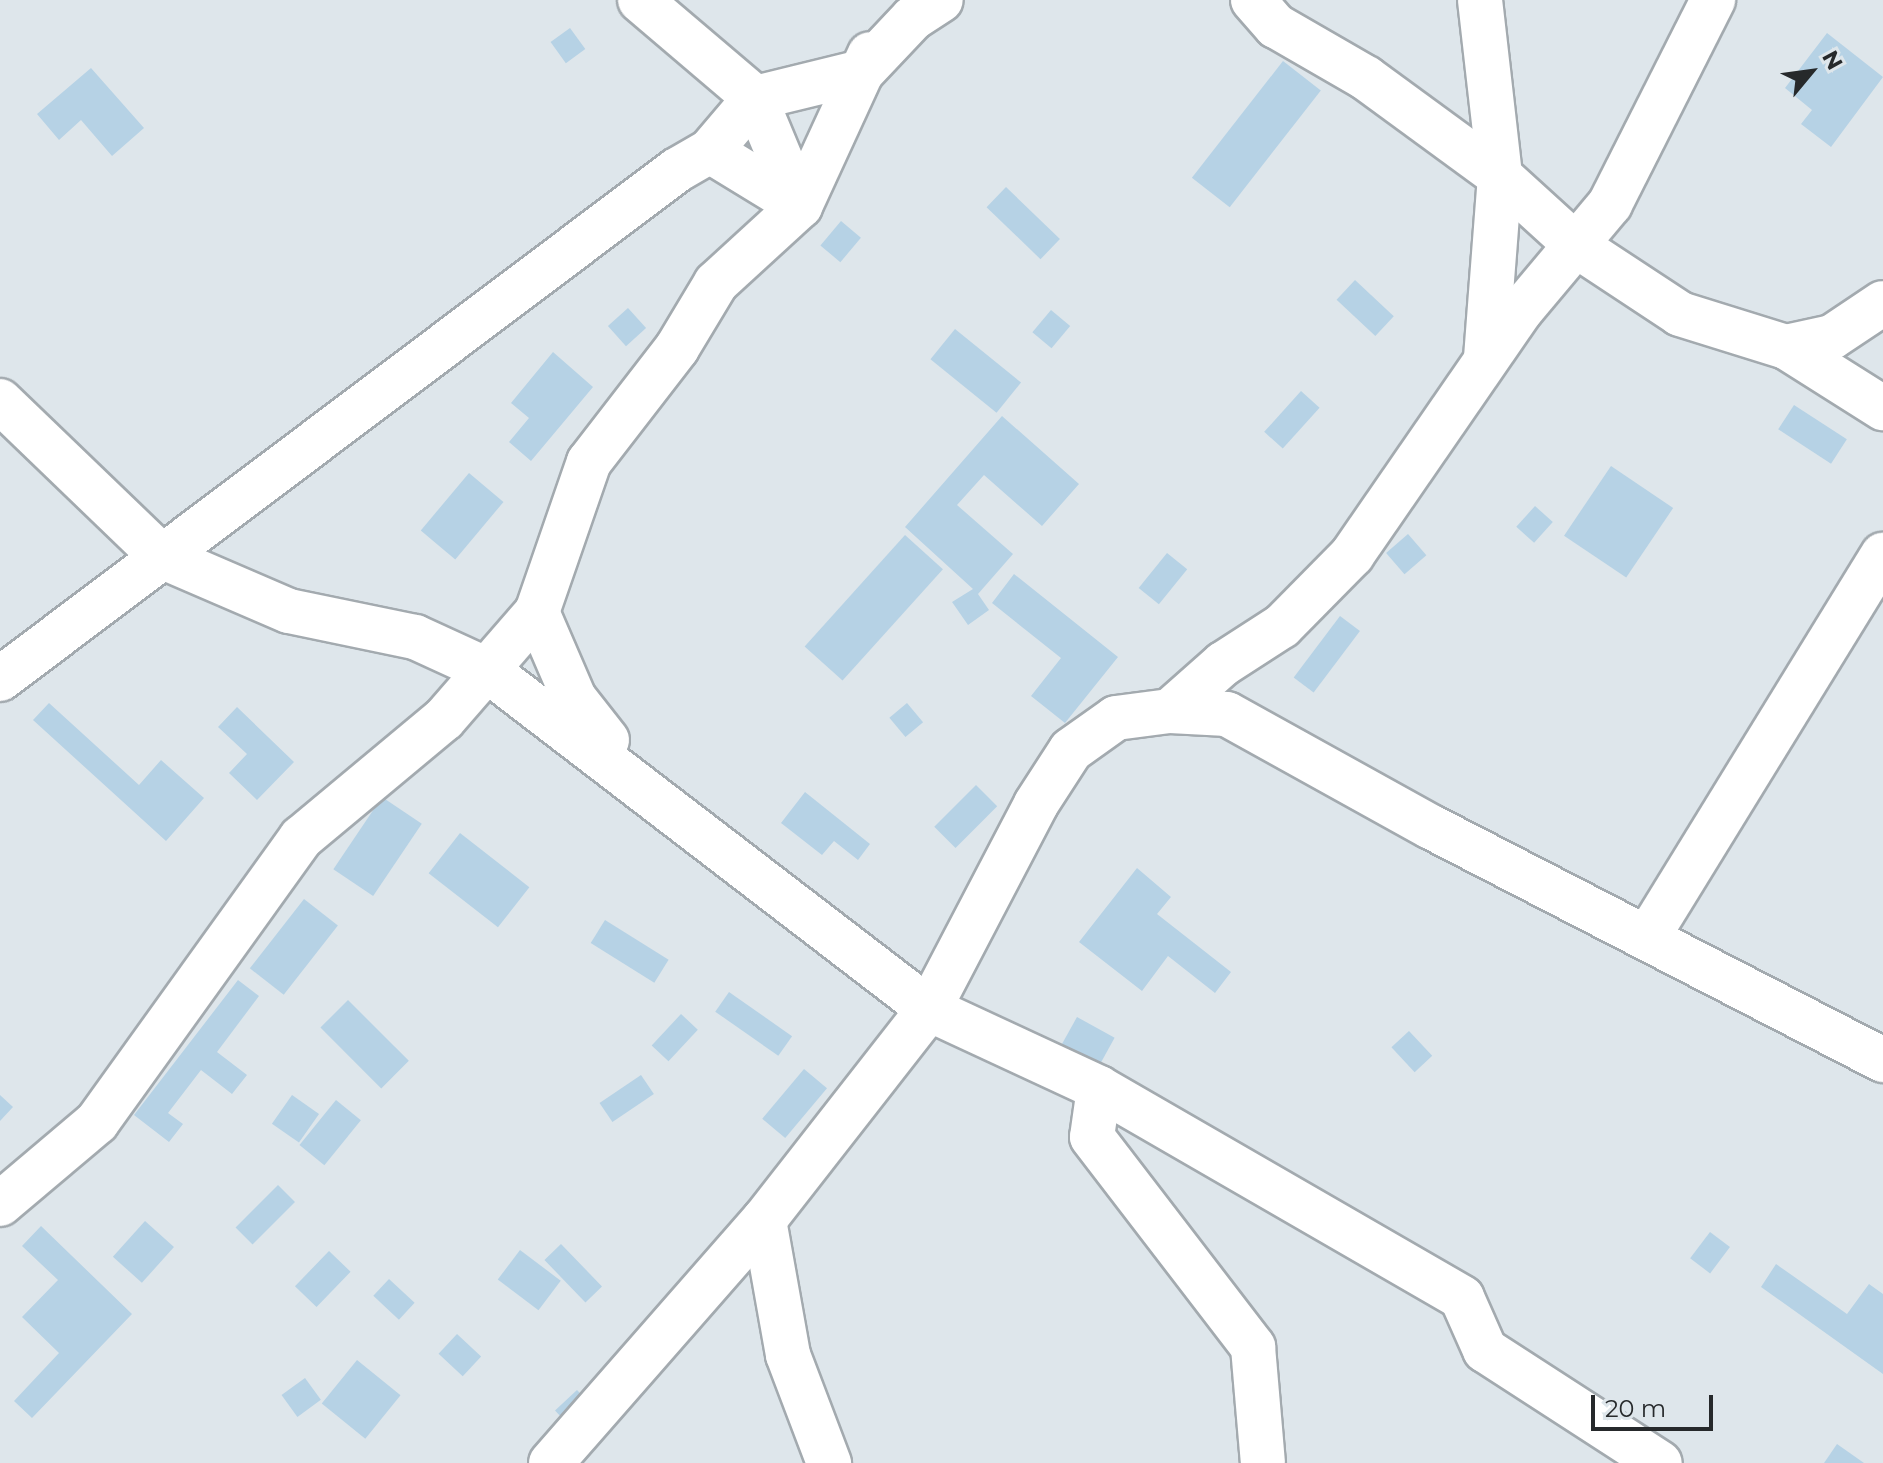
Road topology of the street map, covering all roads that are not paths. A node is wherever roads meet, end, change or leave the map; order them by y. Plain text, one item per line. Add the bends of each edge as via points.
1 (640, 0) edge
2 (892, 0) edge
3 (941, 0) edge
4 (1253, 0) edge
5 (1480, 0) edge
6 (1713, 0) edge
7 (862, 72) junction
8 (755, 98) junction
9 (710, 151) junction
10 (1500, 176) junction
11 (800, 206) junction
12 (1577, 246) junction
13 (1883, 303) edge
14 (1786, 347) junction
15 (1486, 358) junction
16 (0, 401) edge
17 (1883, 408) edge
18 (1883, 555) edge
19 (161, 556) junction
20 (537, 612) junction
21 (487, 670) junction
22 (0, 679) edge
23 (1170, 711) junction
24 (640, 783) junction
25 (1647, 938) junction
26 (929, 1009) junction
27 (1883, 1060) edge
28 (1099, 1088) junction
29 (0, 1204) edge
30 (764, 1220) junction
31 (551, 1463) edge
32 (829, 1463) edge
33 (1263, 1463) edge
34 (1660, 1463) edge

1 - 8 street
2 - 7 street
3 - 7 street via 913,18
4 - 10 street via 1276,26 1366,78
5 - 10 street
6 - 12 street via 1610,204
7 - 8 street
7 - 11 street
8 - 9 street
8 - 11 street
9 - 11 street
9 - 19 street via 677,170
10 - 12 street
10 - 15 street
11 - 20 street via 716,283 677,348 589,462
12 - 14 street via 1680,314
12 - 15 street
13 - 14 street via 1832,337
14 - 17 street
15 - 23 street via 1352,555 1282,626 1223,664
16 - 19 street
18 - 25 street
19 - 21 street via 289,611 415,637
19 - 22 street
20 - 21 street
20 - 24 street via 574,698
21 - 24 street
21 - 29 street via 444,719 301,838 97,1122
23 - 25 street via 1227,714
23 - 26 street via 1116,718 1071,750 1036,804
24 - 26 street
25 - 27 street
26 - 28 street
26 - 30 street
28 - 33 street via 1092,1137 1253,1347
28 - 34 street via 1462,1298 1485,1350
30 - 31 street
30 - 32 street via 788,1355

